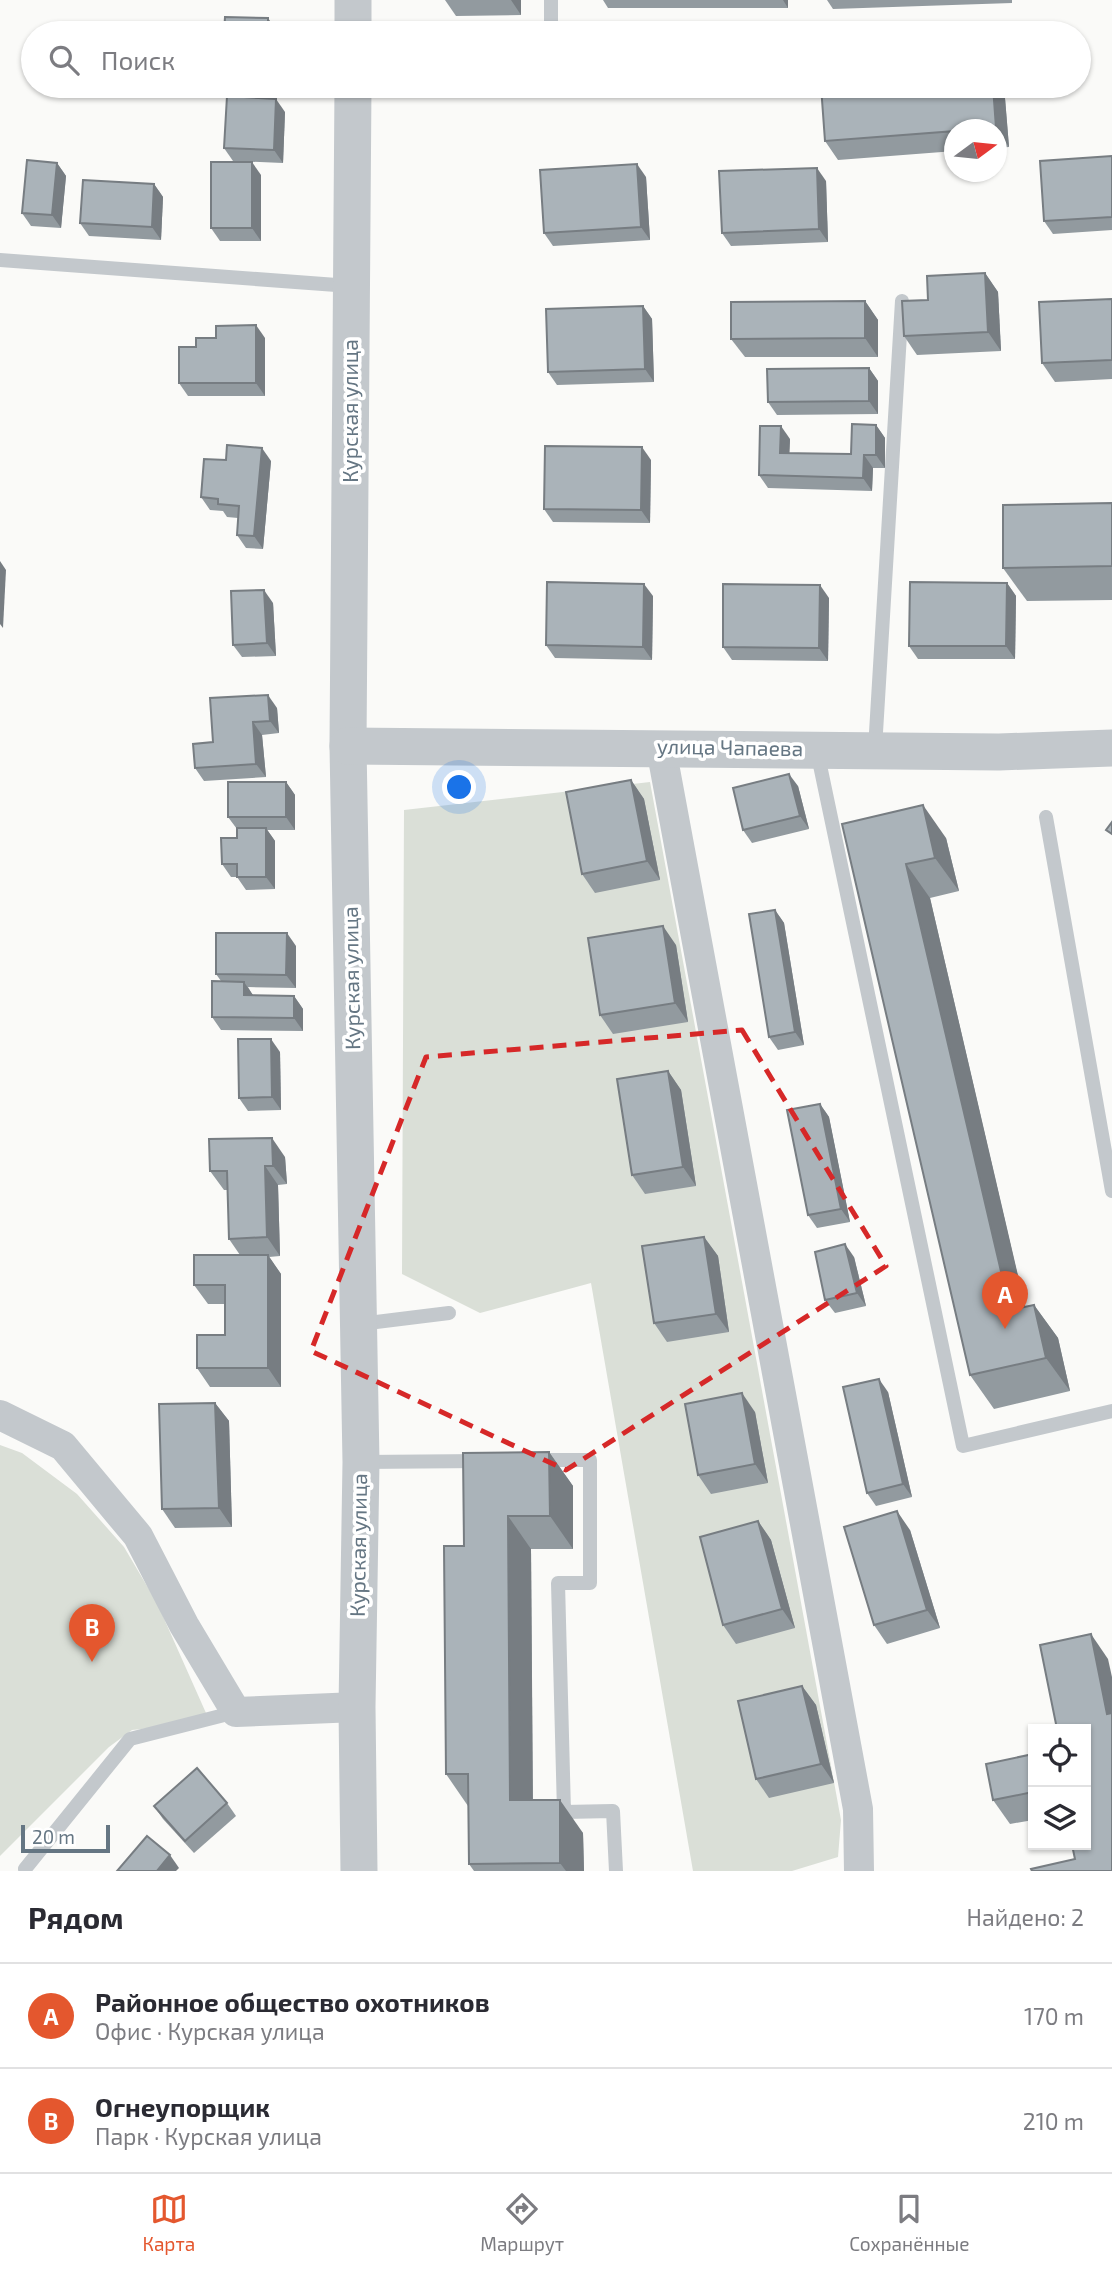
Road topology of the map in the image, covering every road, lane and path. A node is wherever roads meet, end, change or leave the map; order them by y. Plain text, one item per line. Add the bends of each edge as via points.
1 (353, 0) edge
2 (551, 0) edge
3 (353, 21) edge
4 (551, 21) edge
5 (353, 98) edge
6 (0, 260) edge
7 (352, 286) junction
8 (902, 301) edge
9 (348, 746) junction
10 (661, 748) junction
11 (1112, 748) edge
12 (816, 749) junction
13 (875, 750) junction
14 (1046, 817) dead end
15 (1112, 1191) edge
16 (449, 1313) dead end
17 (358, 1324) junction
18 (1112, 1411) edge
19 (0, 1415) edge
20 (523, 1460) edge
21 (496, 1461) edge
22 (361, 1462) junction
23 (357, 1707) junction
24 (236, 1712) junction
25 (25, 1869) dead end
26 (359, 1871) edge
27 (616, 1871) edge
28 (859, 1871) edge

1 - 3 street
2 - 4 lane
5 - 7 street, Курская улица
6 - 7 lane
7 - 9 street, Курская улица
8 - 13 lane
9 - 10 street, улица Чапаева
9 - 17 street, Курская улица
10 - 12 street, улица Чапаева
10 - 28 street via 859,1809
11 - 13 street, улица Чапаева
12 - 13 street, улица Чапаева
12 - 18 lane via 963,1446
14 - 15 lane
16 - 17 lane
17 - 22 street, Курская улица
19 - 24 street via 63,1446 138,1536
20 - 27 lane via 590,1460 590,1583 558,1583 564,1812 613,1811
21 - 22 lane
22 - 23 street, Курская улица
23 - 24 street
23 - 26 street, Курская улица
24 - 25 lane via 130,1739

